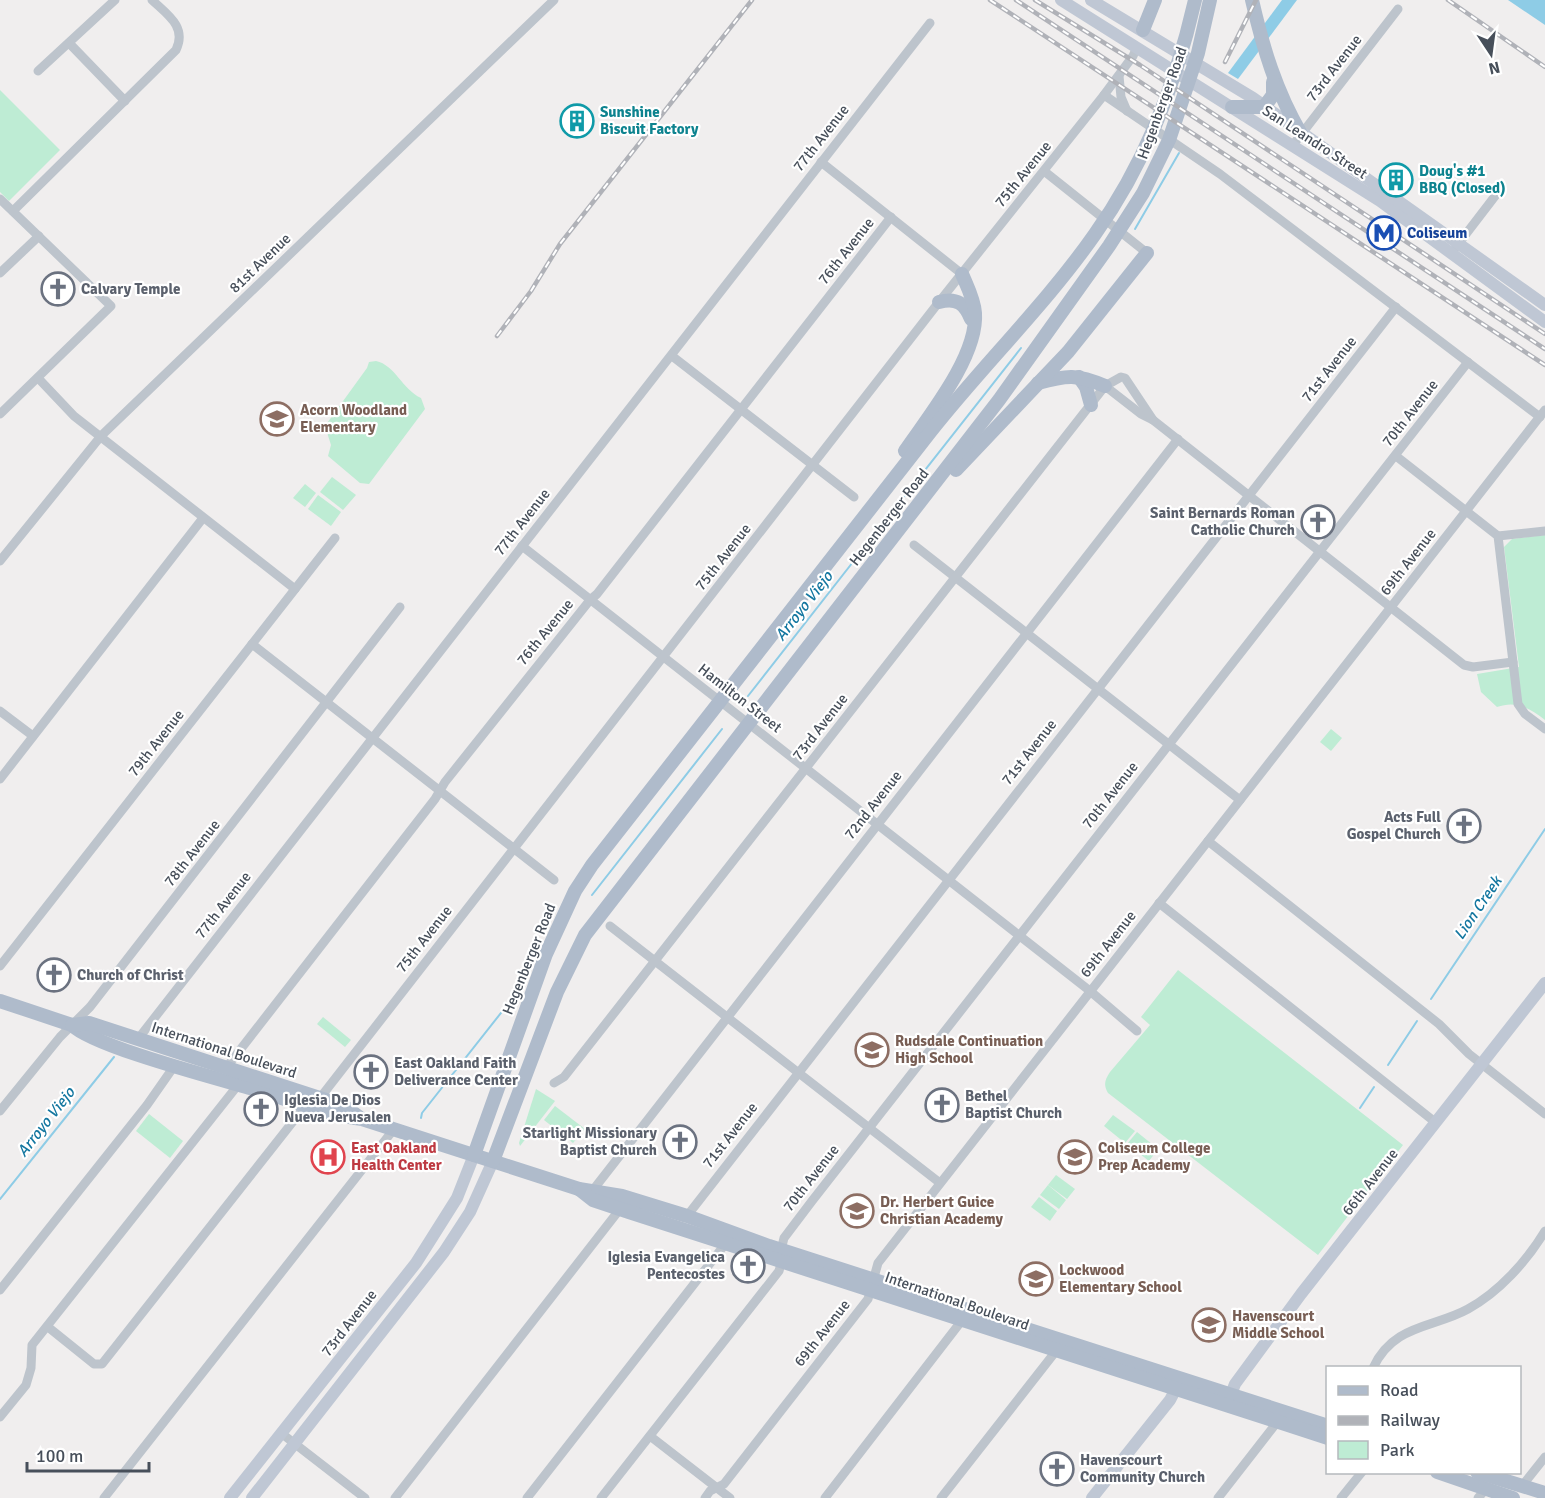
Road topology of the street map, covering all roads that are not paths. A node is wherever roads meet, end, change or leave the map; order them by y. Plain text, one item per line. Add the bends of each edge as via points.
1 (115, 0) edge
2 (152, 0) edge
3 (554, 0) edge
4 (1061, 0) edge
5 (1091, 0) edge
6 (1155, 0) edge
7 (1195, 0) edge
8 (1210, 0) edge
9 (1252, 0) edge
10 (1398, 9) dead end
11 (930, 23) dead end
12 (1143, 30) junction
13 (69, 43) junction
14 (1137, 47) junction
15 (38, 71) dead end
16 (1271, 74) junction
17 (1119, 76) junction
18 (1104, 95) junction
19 (125, 101) junction
20 (1264, 106) junction
21 (1232, 107) junction
22 (1127, 111) junction
23 (1297, 139) junction
24 (821, 162) junction
25 (1044, 171) junction
26 (1502, 187) dead end
27 (0, 199) edge
28 (13, 211) junction
29 (891, 218) junction
30 (39, 236) junction
31 (1455, 249) junction
32 (1147, 253) joint
33 (0, 273) edge
34 (962, 274) junction
35 (939, 302) junction
36 (1545, 305) edge
37 (1396, 307) junction
38 (1545, 322) edge
39 (974, 327) junction
40 (672, 356) junction
41 (1468, 362) junction
42 (1079, 377) junction
43 (38, 378) junction
44 (1036, 384) junction
45 (1105, 386) junction
46 (1090, 405) junction
47 (742, 410) junction
48 (0, 414) edge
49 (1542, 414) edge
50 (1153, 420) junction
51 (101, 436) junction
52 (1178, 439) junction
53 (1396, 456) junction
54 (814, 466) junction
55 (1248, 496) junction
56 (854, 497) dead end
57 (870, 510) junction
58 (1465, 512) junction
59 (203, 518) junction
60 (1545, 531) edge
61 (898, 533) junction
62 (1498, 536) junction
63 (335, 538) dead end
64 (914, 545) dead end
65 (522, 546) junction
66 (1319, 553) junction
67 (0, 561) edge
68 (956, 577) junction
69 (295, 589) junction
70 (590, 600) junction
71 (400, 607) dead end
72 (1391, 608) junction
73 (1027, 633) junction
74 (252, 644) junction
75 (664, 657) junction
76 (1513, 662) junction
77 (1098, 688) junction
78 (328, 702) junction
79 (720, 702) junction
80 (0, 711) edge
81 (749, 724) junction
82 (1545, 729) edge
83 (33, 736) junction
84 (373, 738) junction
85 (1169, 744) junction
86 (806, 769) junction
87 (0, 779) edge
88 (439, 793) junction
89 (1240, 800) junction
90 (877, 824) junction
91 (1208, 841) junction
92 (513, 849) junction
93 (554, 880) dead end
94 (948, 880) junction
95 (1159, 903) junction
96 (610, 926) dead end
97 (1019, 935) junction
98 (655, 960) junction
99 (0, 966) edge
100 (1545, 983) edge
101 (1090, 991) junction
102 (0, 1001) edge
103 (727, 1015) junction
104 (72, 1025) junction
105 (1137, 1030) dead end
106 (138, 1039) junction
107 (1480, 1064) junction
108 (175, 1065) junction
109 (226, 1068) junction
110 (798, 1072) junction
111 (554, 1083) dead end
112 (238, 1084) junction
113 (320, 1098) junction
114 (306, 1105) junction
115 (0, 1111) edge
116 (1545, 1114) edge
117 (362, 1119) junction
118 (1435, 1122) junction
119 (869, 1127) junction
120 (394, 1129) junction
121 (474, 1155) junction
122 (493, 1161) junction
123 (940, 1183) junction
124 (586, 1190) junction
125 (620, 1209) junction
126 (687, 1216) junction
127 (1545, 1231) edge
128 (726, 1242) junction
129 (782, 1255) junction
130 (871, 1284) junction
131 (0, 1290) edge
132 (963, 1319) junction
133 (48, 1327) junction
134 (1056, 1351) junction
135 (1374, 1366) edge
136 (1179, 1384) junction
137 (1229, 1399) junction
138 (0, 1418) edge
139 (1278, 1421) junction
140 (1326, 1425) edge
141 (281, 1433) junction
142 (650, 1436) junction
143 (1326, 1437) edge
144 (295, 1443) junction
145 (1545, 1458) edge
146 (1361, 1474) edge
147 (1439, 1474) edge
148 (1480, 1474) edge
149 (1522, 1486) junction
150 (716, 1488) junction
151 (1482, 1493) edge
152 (1545, 1493) edge
153 (104, 1498) edge
154 (230, 1498) edge
155 (252, 1498) edge
156 (365, 1498) edge
157 (395, 1498) edge
158 (527, 1498) edge
159 (601, 1498) edge
160 (705, 1498) edge
161 (730, 1498) edge
162 (825, 1498) edge
163 (942, 1498) edge
164 (1092, 1498) edge
165 (1218, 1498) edge
166 (1341, 1498) edge
167 (1514, 1498) edge

1 - 13 street
2 - 19 street via 178,26 180,36 176,50
3 - 51 street, 81st Avenue
4 - 14 main road, San Leandro Street
5 - 12 main road, San Leandro Street
6 - 12 main road
7 - 57 main road, Hegenberger Road via 1173,81 1128,184 1095,235 943,416
8 - 61 main road, Hegenberger Road via 1198,53 1169,140 1143,193 999,400
9 - 16 main road
10 - 23 street, 73rd Avenue
11 - 24 street, 77th Avenue
12 - 14 main road, 75th Avenue
12 - 20 main road, San Leandro Street
13 - 15 street
13 - 19 street
14 - 17 street, 75th Avenue
14 - 21 main road, San Leandro Street
16 - 20 main road via 1273,96
16 - 23 main road
17 - 18 street, 75th Avenue
17 - 22 street
18 - 22 street
18 - 25 street, 75th Avenue
19 - 28 street
20 - 21 main road
20 - 23 main road, San Leandro Street
21 - 23 main road, San Leandro Street
22 - 37 street via 1212,168
23 - 31 main road, San Leandro Street
24 - 29 street
24 - 40 street, 77th Avenue
25 - 32 street
25 - 34 street, 75th Avenue
26 - 31 street
27 - 28 street
28 - 30 street
29 - 34 street
29 - 47 street, 76th Avenue
30 - 33 street
30 - 43 street via 111,306
31 - 36 main road, San Leandro Street
31 - 38 main road, San Leandro Street
32 - 44 main road via 1068,352
34 - 35 street, 75th Avenue
34 - 39 main road via 972,299
35 - 39 main road via 953,300 966,306
35 - 54 street, 75th Avenue
37 - 41 street
37 - 55 street, 71st Avenue
39 - 57 main road via 960,365
40 - 47 street
40 - 65 street, 77th Avenue
41 - 49 street
41 - 53 street, 70th Avenue
42 - 44 main road via 1067,375
42 - 45 main road
42 - 46 main road
43 - 48 street
43 - 51 street via 74,416
44 - 61 main road
45 - 46 street, 73rd Avenue
45 - 50 street
45 - 50 street via 1125,378
46 - 68 street, 73rd Avenue
47 - 54 street
47 - 70 street, 76th Avenue
49 - 58 street, 69th Avenue
50 - 52 street
51 - 59 street
51 - 67 street, 81st Avenue
52 - 55 street
52 - 73 street, 72nd Avenue
53 - 58 street
53 - 66 street, 70th Avenue
54 - 56 street
54 - 75 street, 75th Avenue
55 - 66 street
55 - 77 street, 71st Avenue
57 - 79 main road, Hegenberger Road
58 - 62 street
58 - 72 street, 69th Avenue
59 - 69 street
59 - 83 street
60 - 62 street
61 - 81 main road, Hegenberger Road
62 - 76 street
63 - 69 street, 79th Avenue
64 - 68 street
65 - 70 street, Hamilton Street
65 - 84 street, 77th Avenue
66 - 72 street
66 - 85 street, 70th Avenue
68 - 73 street
68 - 86 street, 73rd Avenue
69 - 74 street, 79th Avenue
70 - 75 street, Hamilton Street
70 - 88 street, 76th Avenue
71 - 78 street, 78th Avenue
72 - 76 street via 1464,665 1473,668
72 - 89 street, 69th Avenue
73 - 77 street
73 - 90 street, 72nd Avenue
74 - 78 street
74 - 99 street, 79th Avenue
75 - 79 street, Hamilton Street
75 - 92 street, 75th Avenue
76 - 82 street via 1521,709
77 - 85 street
77 - 94 street, 71st Avenue
78 - 84 street
78 - 104 street, 78th Avenue via 97,999
79 - 81 street, Hamilton Street
79 - 121 main road, Hegenberger Road via 575,891 546,954
80 - 83 street
81 - 86 street, Hamilton Street
81 - 122 main road, Hegenberger Road via 585,935 558,992
83 - 87 street
84 - 88 street
84 - 106 street, 77th Avenue
85 - 89 street
85 - 97 street, 70th Avenue
86 - 90 street, Hamilton Street
86 - 98 street, 73rd Avenue
88 - 92 street
88 - 109 street, 76th Avenue
89 - 91 street, 69th Avenue
90 - 94 street, Hamilton Street
90 - 103 street, 72nd Avenue
91 - 95 street, 69th Avenue
91 - 107 street via 1439,1024
92 - 93 street
92 - 113 street, 75th Avenue
94 - 97 street, Hamilton Street
94 - 110 street, 71st Avenue
95 - 101 street, 69th Avenue
95 - 118 street
96 - 98 street
97 - 101 street, Hamilton Street
97 - 119 street, 70th Avenue
98 - 103 street
98 - 111 street, 73rd Avenue via 564,1077
100 - 107 main road, 66th Avenue
101 - 105 street, Hamilton Street
101 - 123 street, 69th Avenue
102 - 104 main road, International Boulevard
103 - 110 street
103 - 124 street, 72nd Avenue
104 - 106 main road, International Boulevard via 89,1023
104 - 108 main road, International Boulevard via 80,1033
104 - 115 street, 78th Avenue
106 - 109 main road, International Boulevard
107 - 116 street
107 - 118 main road, 66th Avenue
108 - 112 main road, International Boulevard
108 - 131 street
109 - 113 main road, International Boulevard
110 - 119 street
110 - 126 street, 71st Avenue
112 - 114 main road, International Boulevard
112 - 133 street
113 - 117 main road, International Boulevard via 347,1108
114 - 117 main road, International Boulevard
114 - 133 street via 102,1364 94,1364
117 - 120 main road, International Boulevard
118 - 137 main road, 66th Avenue via 1301,1294 1235,1384
119 - 123 street
119 - 129 street, 70th Avenue via 786,1234
120 - 121 main road, International Boulevard
120 - 153 street
121 - 122 main road, International Boulevard
121 - 141 main road, 73rd Avenue via 453,1206 420,1257
122 - 124 main road, International Boulevard
122 - 144 main road, 73rd Avenue via 470,1212 444,1252
123 - 130 street, 69th Avenue via 875,1268
124 - 125 main road, International Boulevard via 593,1200
124 - 126 main road, International Boulevard
125 - 128 main road, International Boulevard
125 - 157 street
126 - 129 main road, International Boulevard
127 - 135 street via 1530,1254 1485,1297 1467,1309 1406,1332
128 - 129 main road, International Boulevard
128 - 158 street
129 - 130 main road, International Boulevard
129 - 142 street, 70th Avenue via 779,1271
130 - 132 main road, International Boulevard
130 - 136 main road, International Boulevard
130 - 150 street, 69th Avenue via 868,1299 724,1484
132 - 134 main road, International Boulevard
132 - 162 street
133 - 138 street via 32,1345 26,1385
134 - 136 main road, International Boulevard
134 - 163 street
136 - 137 main road, International Boulevard
136 - 164 main road
137 - 139 main road, International Boulevard
137 - 140 main road, International Boulevard
139 - 143 main road, International Boulevard
139 - 165 street
141 - 144 street
141 - 154 main road, 73rd Avenue
142 - 150 street
142 - 159 street, 70th Avenue
144 - 155 main road, 73rd Avenue
144 - 156 street
145 - 149 street
146 - 166 street
147 - 151 main road
148 - 149 main road
149 - 152 main road
150 - 160 street, 69th Avenue
150 - 161 street
151 - 167 main road

